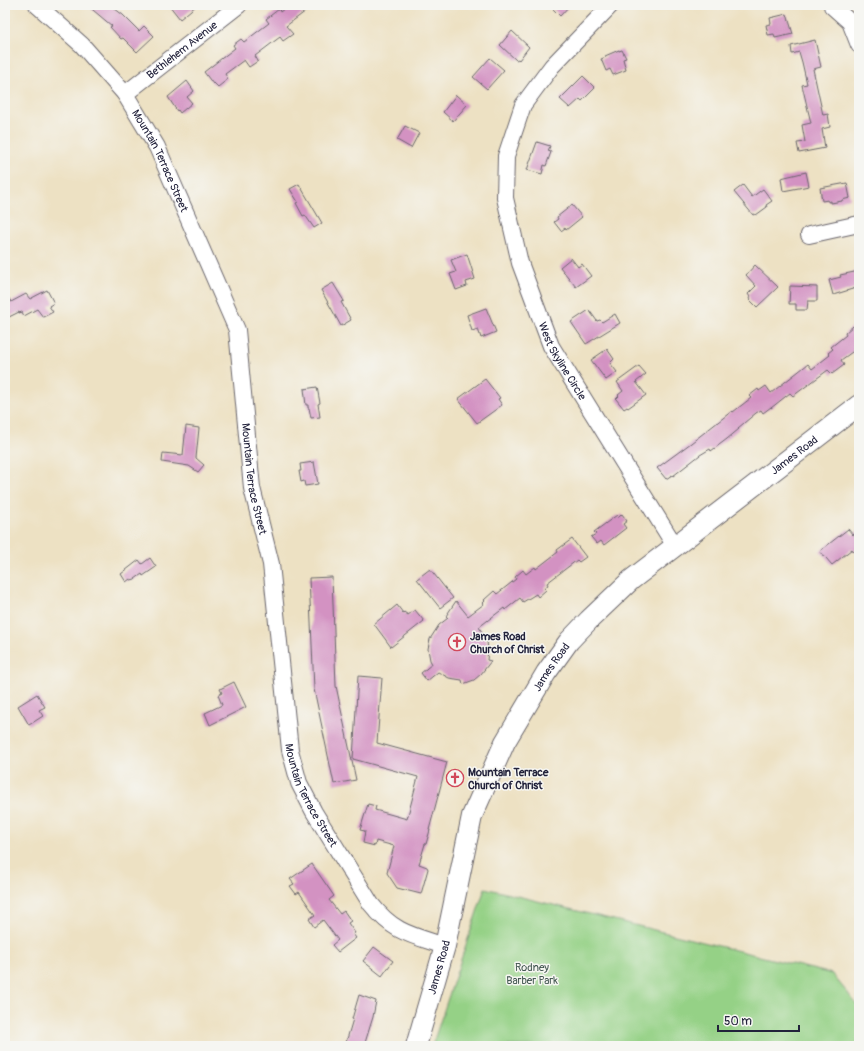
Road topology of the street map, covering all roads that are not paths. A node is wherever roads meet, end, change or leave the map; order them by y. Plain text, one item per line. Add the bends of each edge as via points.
1 (37, 5) edge
2 (238, 5) edge
3 (611, 5) edge
4 (832, 6) edge
5 (859, 45) edge
6 (125, 94) junction
7 (859, 224) edge
8 (809, 235) dead end
9 (859, 405) edge
10 (675, 546) junction
11 (445, 946) junction
12 (416, 1046) edge

1 - 6 street, Mountain Terrace Street via 82,45
2 - 6 street, Bethlehem Avenue
3 - 10 street, West Skyline Circle via 552,66 524,105 506,156 505,198 520,264 551,346
4 - 5 street via 850,22
6 - 11 street, Mountain Terrace Street via 157,147 237,330 252,488 271,564 290,750 299,783 314,812 381,916 404,932
7 - 8 street
9 - 10 main road, James Road
10 - 11 main road, James Road via 631,580 569,642 546,673 504,743 472,816
11 - 12 main road, James Road

